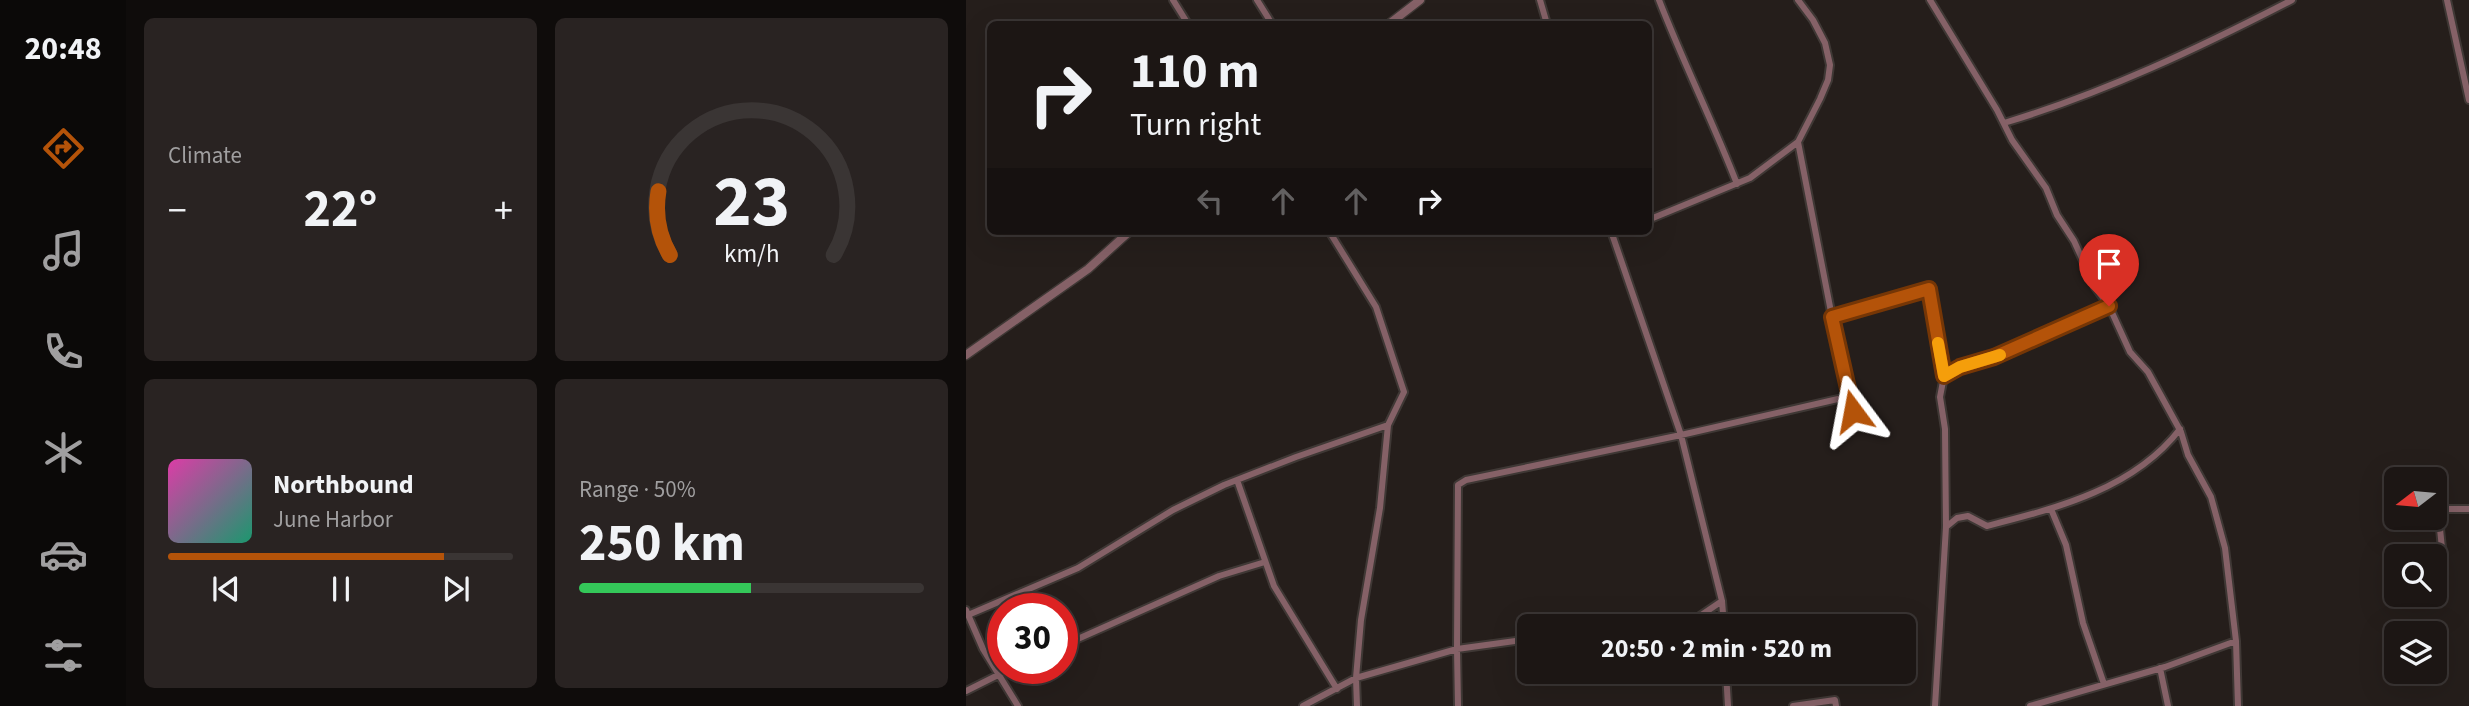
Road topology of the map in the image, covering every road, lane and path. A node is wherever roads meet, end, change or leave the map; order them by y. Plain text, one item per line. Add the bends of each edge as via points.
1 (1173, 0) edge
2 (1257, 0) edge
3 (1420, 0) edge
4 (1540, 0) edge
5 (1659, 0) edge
6 (1798, 0) edge
7 (1930, 0) edge
8 (2292, 0) edge
9 (2447, 0) edge
10 (1186, 21) edge
11 (1270, 21) edge
12 (1393, 21) edge
13 (1546, 21) edge
14 (2469, 100) edge
15 (2004, 122) junction
16 (1798, 142) junction
17 (1737, 184) junction
18 (1652, 218) edge
19 (1126, 235) edge
20 (1332, 235) edge
21 (1614, 235) edge
22 (2109, 306) junction
23 (1832, 317) junction
24 (966, 355) edge
25 (1944, 376) junction
26 (1851, 396) junction
27 (1853, 411) dead end
28 (1388, 425) junction
29 (2180, 429) junction
30 (1681, 435) junction
31 (1237, 480) junction
32 (2052, 509) junction
33 (2469, 509) edge
34 (1946, 527) junction
35 (2442, 544) edge
36 (1265, 562) junction
37 (1723, 601) junction
38 (967, 613) edge
39 (1703, 614) edge
40 (1724, 614) edge
41 (1078, 639) edge
42 (1517, 641) edge
43 (2236, 641) junction
44 (1457, 649) junction
45 (987, 654) edge
46 (2160, 668) junction
47 (1356, 678) junction
48 (987, 679) edge
49 (1004, 684) edge
50 (1727, 684) edge
51 (2105, 684) junction
52 (1337, 689) junction
53 (966, 691) edge
54 (1018, 706) edge
55 (1303, 706) edge
56 (1357, 706) edge
57 (1458, 706) edge
58 (1728, 706) edge
59 (1793, 706) edge
60 (1836, 706) edge
61 (1935, 706) edge
62 (2030, 706) edge
63 (2168, 706) edge
64 (2238, 706) edge

1 - 10 street
2 - 11 street
3 - 12 street
4 - 13 street
5 - 17 street
6 - 16 street via 1825,43 1830,65 1828,80
7 - 15 street
8 - 15 street via 2144,71
9 - 14 street
15 - 22 street via 2046,188
16 - 17 street
16 - 23 street
17 - 18 street
19 - 24 street via 1088,269
20 - 28 street via 1373,300 1404,386
21 - 30 street
22 - 25 street
22 - 29 street via 2130,352 2148,372
23 - 25 street via 1929,289
23 - 26 street
25 - 34 street via 1940,397 1945,429
26 - 27 street
26 - 30 street
28 - 31 street
28 - 47 street
29 - 32 street via 2169,444 2127,475 2094,494
29 - 43 street via 2218,518
30 - 37 street
30 - 44 street via 1458,485
31 - 36 street
31 - 38 street via 1173,510 1078,568
32 - 34 street via 1987,526 1969,516 1957,518
32 - 51 street via 2066,545 2090,649
33 - 35 street via 2441,512
34 - 61 street
36 - 41 street via 1219,576
36 - 52 street via 1274,586
37 - 39 street
37 - 40 street
38 - 45 street
42 - 44 street
43 - 46 street
43 - 64 street
44 - 47 street
44 - 57 street
46 - 51 street
46 - 63 street
47 - 52 street
47 - 56 street
48 - 53 street
49 - 54 street
50 - 58 street
51 - 62 street
52 - 55 street
59 - 60 street via 1835,700

